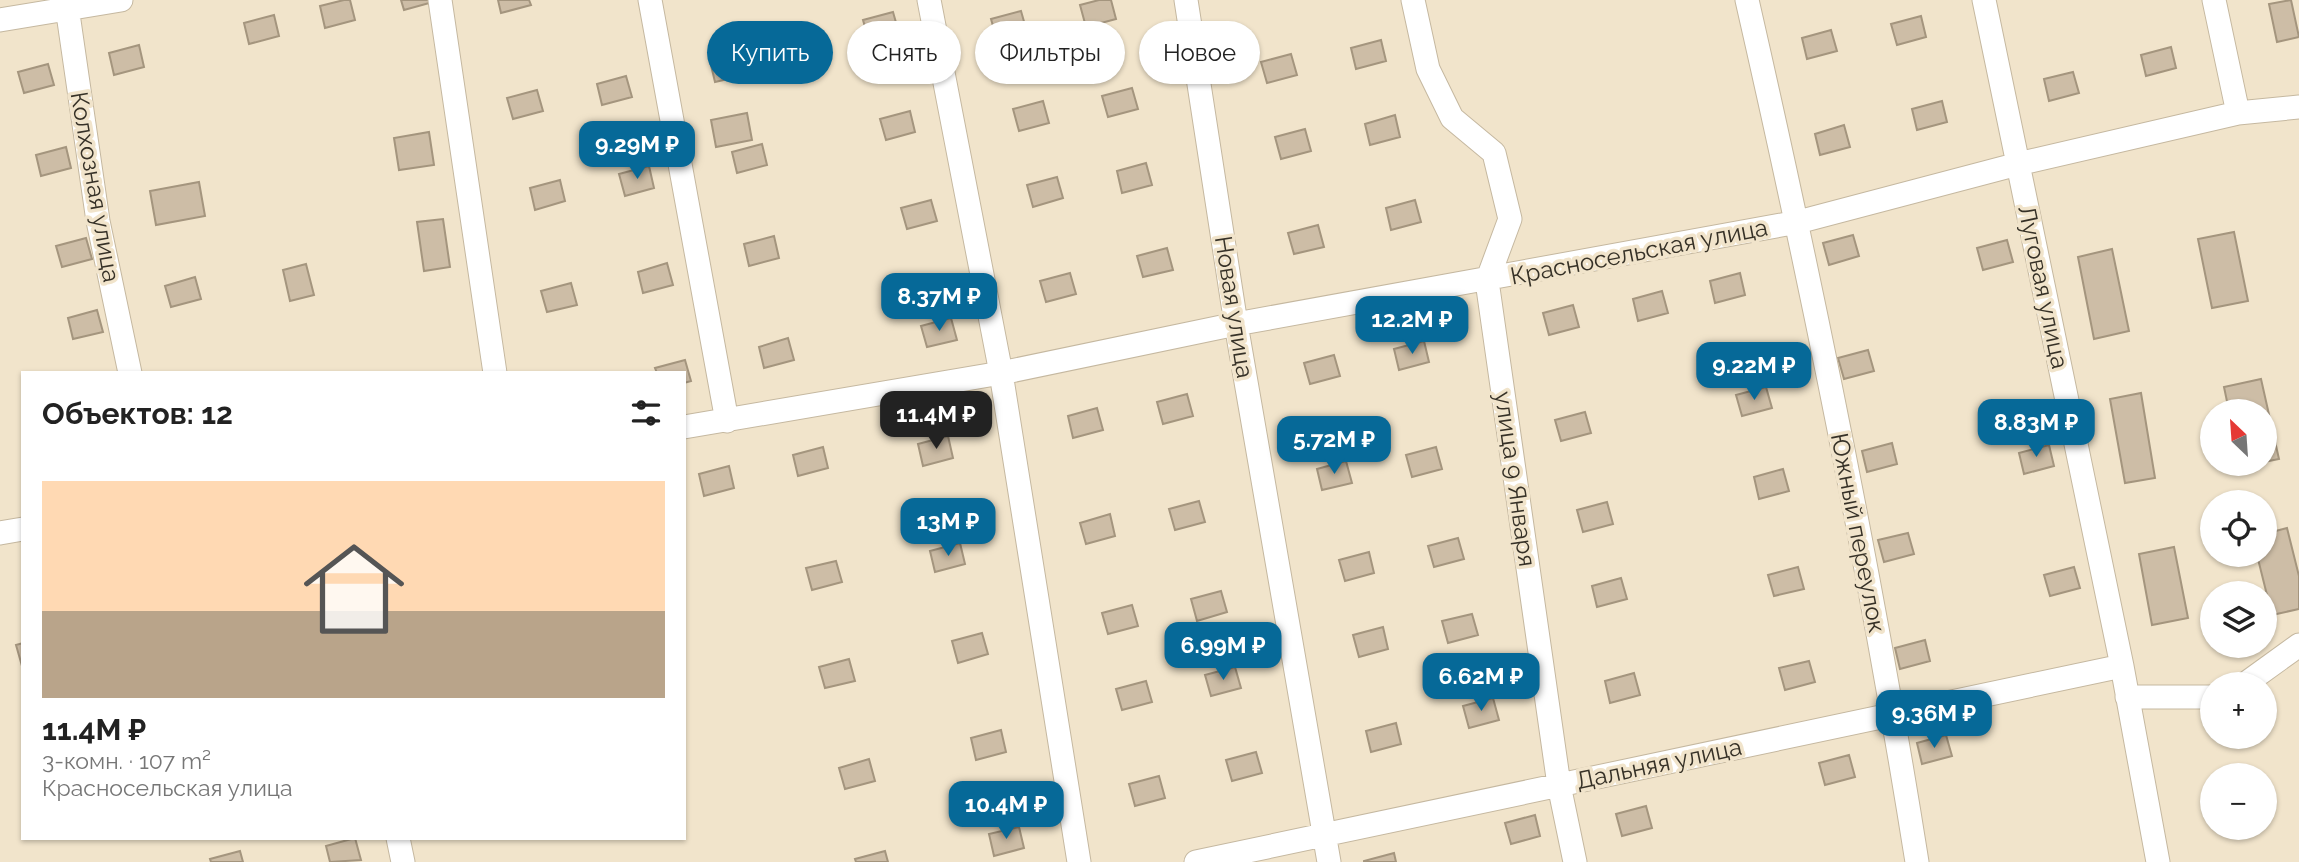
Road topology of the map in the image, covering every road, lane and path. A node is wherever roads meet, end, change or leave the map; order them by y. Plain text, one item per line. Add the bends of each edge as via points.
1 (121, 0) edge
2 (440, 0) edge
3 (650, 0) edge
4 (929, 0) edge
5 (1186, 0) edge
6 (1413, 0) edge
7 (1747, 0) edge
8 (1984, 0) edge
9 (2214, 0) edge
10 (66, 5) edge
11 (0, 20) edge
12 (2299, 107) edge
13 (2238, 113) junction
14 (2018, 164) junction
15 (1798, 222) junction
16 (1487, 281) junction
17 (1236, 324) junction
18 (130, 371) edge
19 (495, 371) edge
20 (1001, 373) junction
21 (727, 421) junction
22 (686, 427) edge
23 (21, 529) edge
24 (0, 533) edge
25 (2299, 645) edge
26 (2122, 666) junction
27 (2262, 672) edge
28 (2127, 697) junction
29 (2200, 697) edge
30 (1894, 715) junction
31 (1559, 785) junction
32 (1324, 835) junction
33 (398, 840) edge
34 (403, 862) edge
35 (1079, 862) edge
36 (1196, 862) edge
37 (1329, 862) edge
38 (1575, 862) edge
39 (1917, 862) edge
40 (2158, 862) edge

1 - 10 street
2 - 19 street
3 - 21 street
4 - 20 street
5 - 17 street, Новая улица
6 - 16 street, улица 9 Января via 1428,69 1452,118 1494,153 1510,219
7 - 15 street, Южный переулок
8 - 14 street, Луговая улица
9 - 13 street
10 - 11 street
10 - 18 street, Колхозная улица via 98,221
12 - 13 street, Красносельская улица
13 - 14 street, Красносельская улица
14 - 15 street, Красносельская улица
14 - 26 street, Луговая улица
15 - 16 street, Красносельская улица
15 - 30 street, Южный переулок
16 - 17 street, Красносельская улица
16 - 31 street, улица 9 Января
17 - 20 street, Красносельская улица
17 - 32 street, Новая улица
20 - 21 street, Красносельская улица
20 - 35 street
21 - 22 street, Красносельская улица
23 - 24 street
25 - 27 street
26 - 28 street, Луговая улица
26 - 30 street, Дальняя улица
28 - 29 street
28 - 40 street, Луговая улица
30 - 31 street, Дальняя улица
30 - 39 street, Южный переулок
31 - 32 street, Дальняя улица
31 - 38 street, улица 9 Января
32 - 36 street, Дальняя улица
32 - 37 street, Новая улица
33 - 34 street

